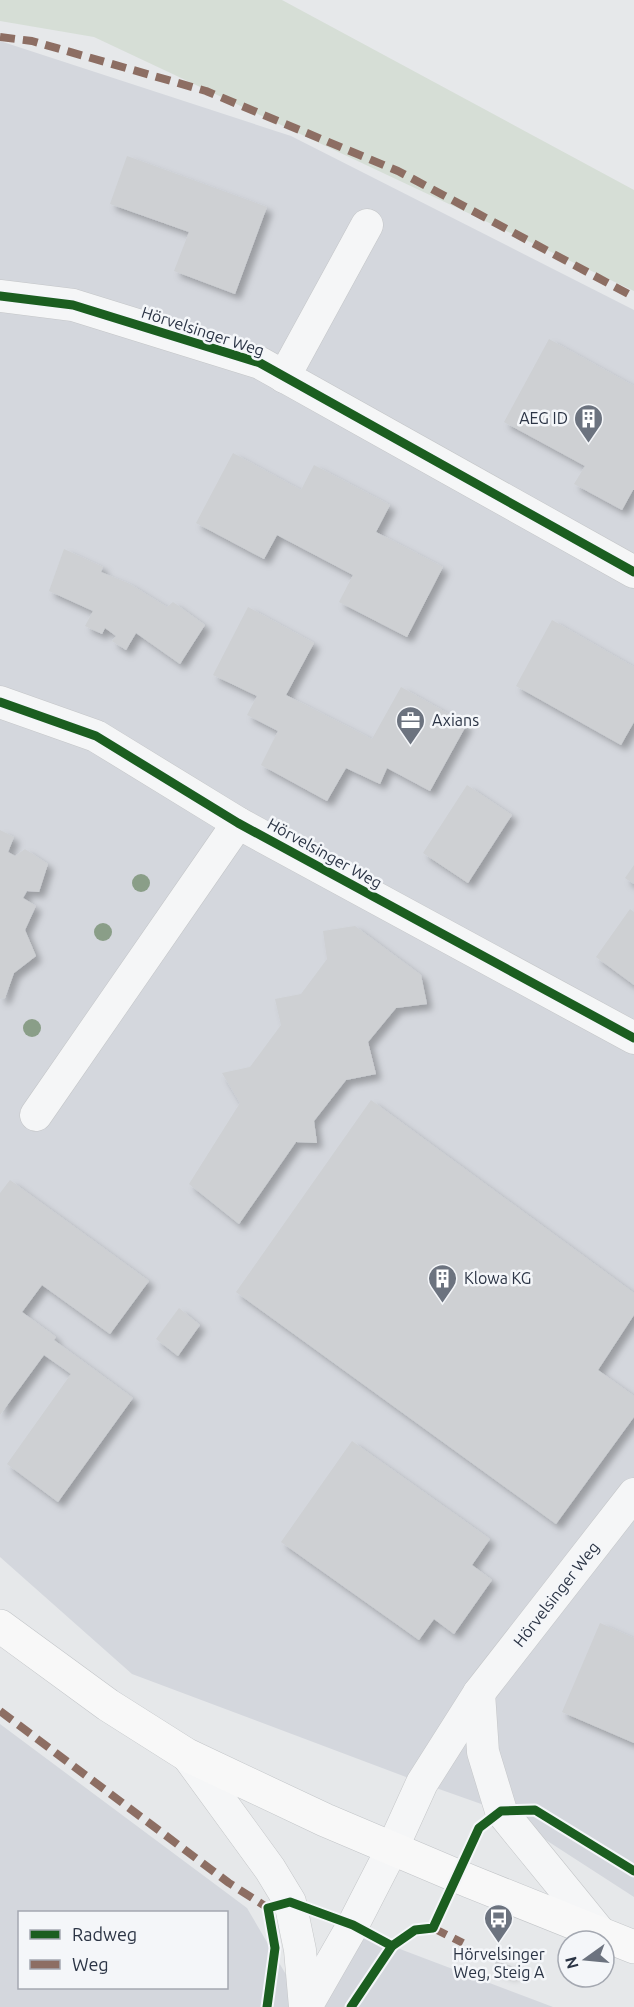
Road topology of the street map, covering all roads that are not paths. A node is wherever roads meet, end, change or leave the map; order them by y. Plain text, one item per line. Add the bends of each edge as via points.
1 (367, 225) dead end
2 (0, 296) edge
3 (284, 377) junction
4 (634, 572) edge
5 (0, 702) edge
6 (238, 823) junction
7 (634, 1038) edge
8 (36, 1115) dead end
9 (634, 1494) edge
10 (0, 1626) edge
11 (479, 1693) junction
12 (186, 1755) junction
13 (392, 1849) junction
14 (587, 1929) edge
15 (597, 1929) edge
16 (616, 1940) edge
17 (634, 1947) edge
18 (305, 2007) edge

1 - 3 street
2 - 3 street, Hörvelsinger Weg via 73,305 260,363
3 - 4 street, Hörvelsinger Weg
5 - 6 street, Hörvelsinger Weg via 96,736
6 - 7 street, Hörvelsinger Weg
6 - 8 street
9 - 11 street, Hörvelsinger Weg
10 - 12 main road via 108,1705
11 - 13 street, Hörvelsinger Weg via 422,1783
11 - 15 street via 483,1752 501,1811
12 - 13 main road
12 - 18 street via 290,1902 300,1950
13 - 14 main road
13 - 18 street, Hörvelsinger Weg
16 - 17 main road

